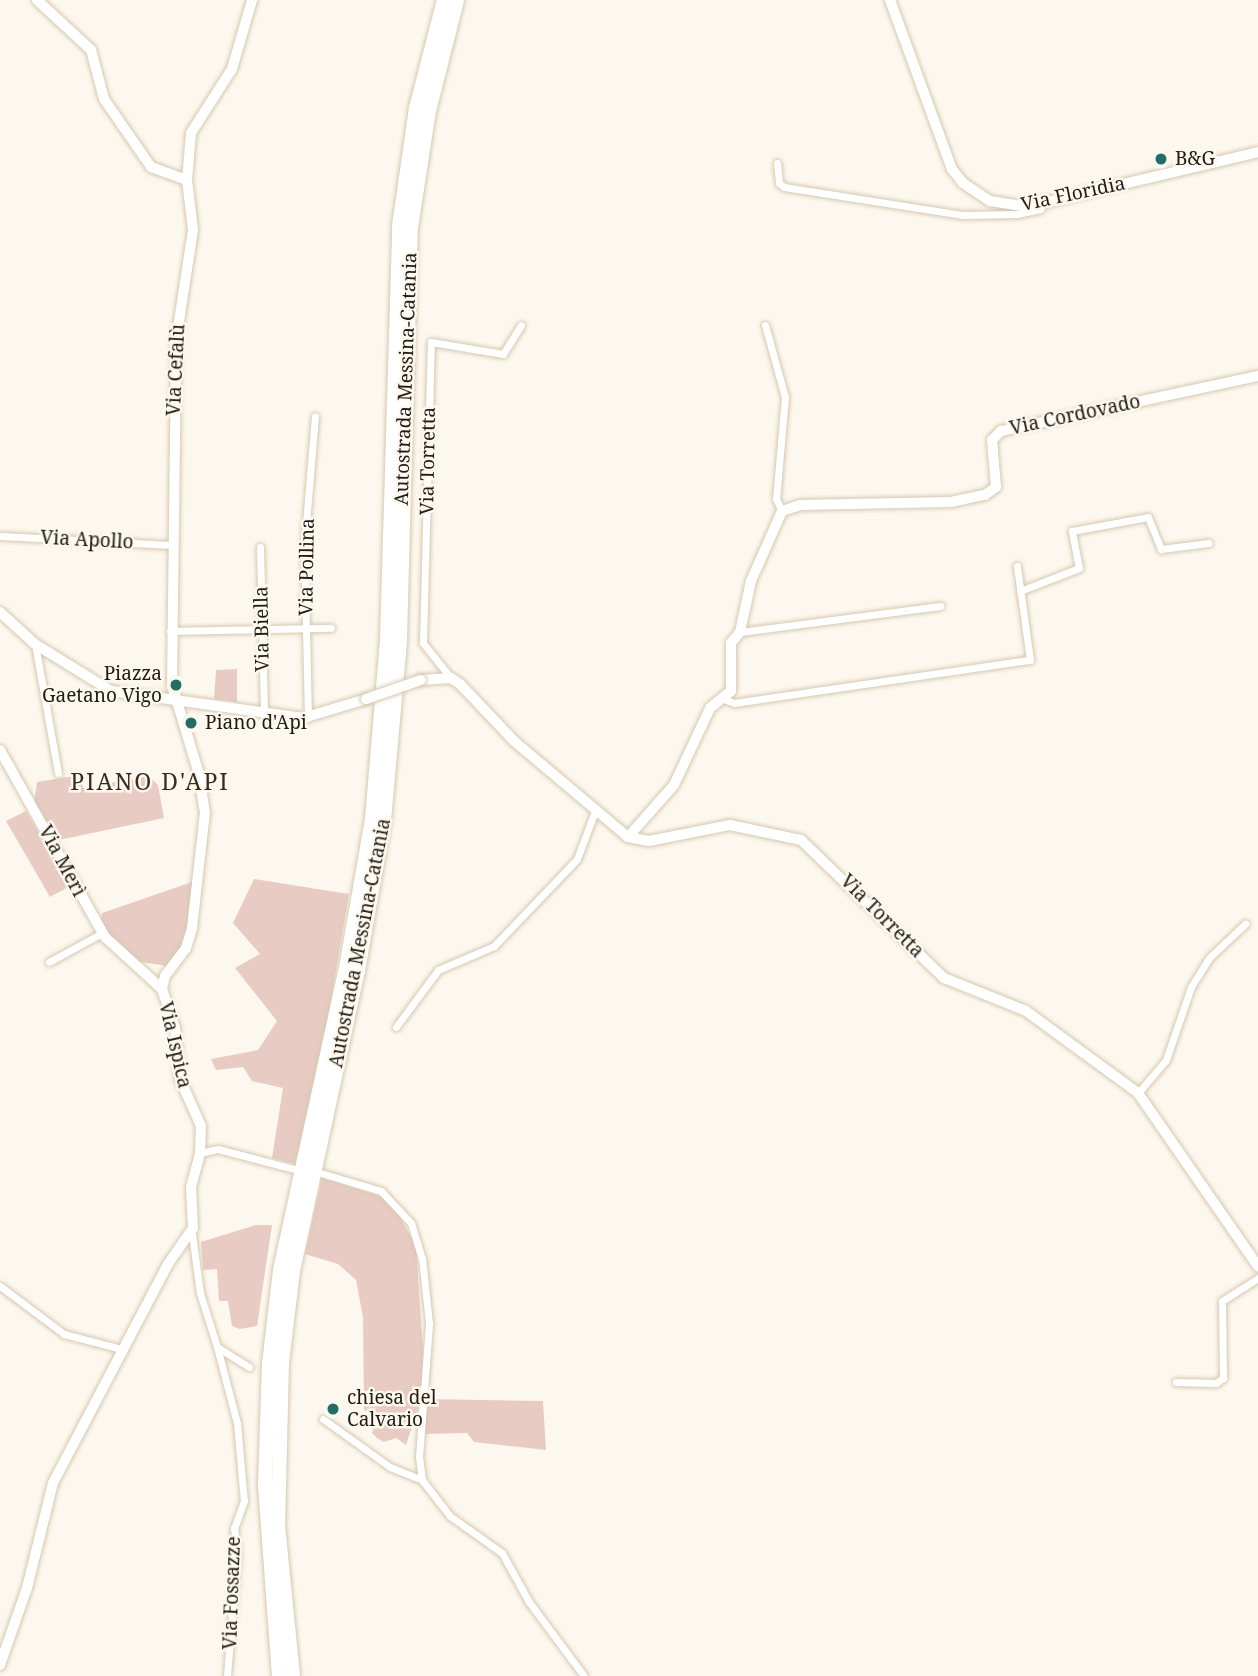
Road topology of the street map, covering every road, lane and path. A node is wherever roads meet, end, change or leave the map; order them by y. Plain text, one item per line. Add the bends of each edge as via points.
1 (37, 0) edge
2 (252, 0) edge
3 (444, 0) edge
4 (457, 0) edge
5 (890, 0) edge
6 (1258, 152) edge
7 (777, 163) dead end
8 (187, 180) junction
9 (1042, 203) junction
10 (521, 325) dead end
11 (765, 325) dead end
12 (1258, 376) edge
13 (314, 416) dead end
14 (782, 510) junction
15 (0, 536) edge
16 (1209, 543) dead end
17 (173, 545) junction
18 (260, 547) dead end
19 (1017, 566) dead end
20 (1020, 591) junction
21 (940, 606) dead end
22 (0, 612) edge
23 (331, 628) dead end
24 (262, 629) junction
25 (306, 629) junction
26 (170, 631) junction
27 (740, 632) junction
28 (35, 644) junction
29 (451, 678) junction
30 (175, 697) junction
31 (724, 699) junction
32 (264, 711) junction
33 (308, 718) junction
34 (0, 750) edge
35 (58, 773) dead end
36 (596, 811) junction
37 (628, 836) junction
38 (1245, 925) dead end
39 (102, 933) junction
40 (49, 962) dead end
41 (134, 964) junction
42 (147, 973) junction
43 (167, 973) junction
44 (162, 989) junction
45 (396, 1027) dead end
46 (1138, 1093) junction
47 (202, 1138) junction
48 (218, 1149) junction
49 (200, 1153) junction
50 (294, 1169) dead end
51 (321, 1174) dead end
52 (192, 1234) junction
53 (1258, 1266) edge
54 (1258, 1278) edge
55 (0, 1286) edge
56 (217, 1347) junction
57 (122, 1349) junction
58 (249, 1367) dead end
59 (1176, 1382) dead end
60 (323, 1419) dead end
61 (422, 1480) junction
62 (0, 1665) edge
63 (227, 1676) edge
64 (279, 1676) edge
65 (293, 1676) edge
66 (584, 1676) edge

1 - 8 street via 91,50 104,99 151,167
2 - 8 street, Via Cefalù via 232,69 191,133
3 - 64 highway, Autostrada Messina-Catania via 416,108 399,226 387,652 372,819 346,968 280,1270 269,1364 266,1516
4 - 65 highway, Autostrada Messina-Catania via 429,111 411,228 400,640 384,821 360,960 293,1271 282,1363 278,1527
5 - 9 street, Via Floridia via 951,169 975,192 1003,206
6 - 9 street, Via Floridia
7 - 9 street via 779,183 785,187 962,215 1017,215 1040,209
8 - 17 street, Via Cefalù via 193,230 176,341
10 - 29 street, Via Torretta via 503,354 431,342 423,643
11 - 14 street via 785,397 776,499
12 - 14 street, Via Cordovado via 1001,431 992,440 996,487 985,495 951,502 800,505
13 - 25 street, Via Pollina via 304,547
14 - 27 street via 751,581
15 - 17 street, Via Apollo
16 - 20 street via 1161,549 1148,517 1072,531 1079,568
17 - 26 street, Via Cefalù
18 - 24 street, Via Biella
19 - 20 street
20 - 31 street via 1030,660 734,704
21 - 27 street
22 - 28 street
23 - 25 street
24 - 25 street
24 - 26 street
24 - 32 street, Via Biella
25 - 33 street, Via Pollina
26 - 30 street, Via Cefalù
27 - 31 street via 731,643 731,691
28 - 30 street via 111,691
28 - 35 street
29 - 33 street, bridge via 421,680
29 - 36 street, Via Torretta via 513,741
30 - 32 street
30 - 43 street, Via Ispica via 199,774 205,813 192,928 186,948
31 - 37 street via 710,708 674,785
32 - 33 street
34 - 39 street, Via Merì
36 - 37 street, Via Torretta
36 - 45 street via 577,859 494,946 438,970
37 - 46 street, Via Torretta via 649,841 730,825 801,840 944,978 1026,1011
38 - 46 street via 1222,943 1197,977 1166,1060
39 - 40 street
39 - 41 street, Via Merì
41 - 42 street, Via Merì
41 - 43 street
42 - 43 street
42 - 44 street
43 - 44 street, Via Ispica
44 - 47 street, Via Ispica via 175,1028 180,1079
46 - 53 street, Via Torretta
47 - 48 street
47 - 49 street, Via Ispica
48 - 49 street
48 - 50 street
49 - 52 street, Via Ispica via 191,1187
51 - 61 street via 381,1191 402,1210 418,1241 429,1328 419,1456
52 - 56 street, Via Ispica via 200,1293
52 - 57 street via 168,1264
54 - 59 street via 1222,1301 1223,1378 1216,1383
55 - 57 street via 70,1337
56 - 58 street
56 - 63 street, Via Fossazze via 237,1423 244,1501 234,1528 237,1554
57 - 62 street via 53,1483 27,1588
60 - 61 street via 390,1467
61 - 66 street via 450,1516 502,1553 529,1602

